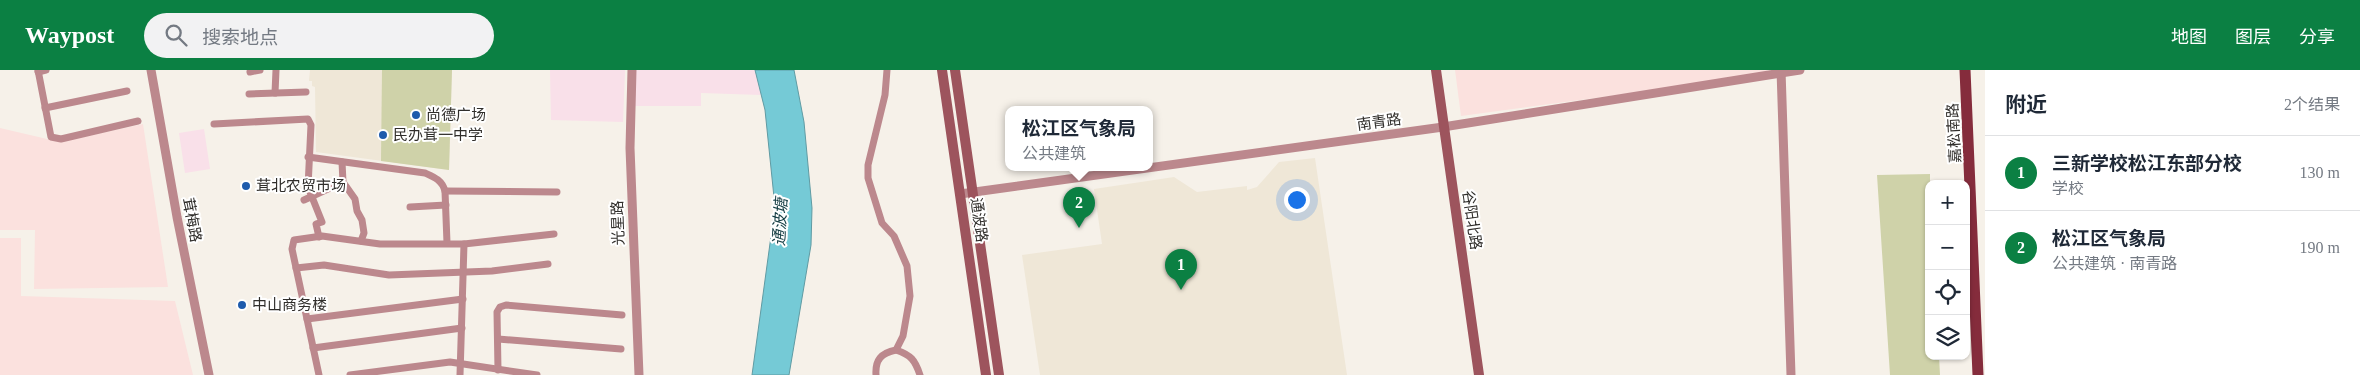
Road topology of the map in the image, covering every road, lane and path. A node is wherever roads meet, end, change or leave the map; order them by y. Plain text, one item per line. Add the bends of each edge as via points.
1 (46, 70) edge
2 (151, 70) edge
3 (260, 70) edge
4 (277, 70) edge
5 (632, 70) edge
6 (887, 70) edge
7 (942, 70) edge
8 (955, 70) edge
9 (1436, 70) edge
10 (1800, 70) edge
11 (1965, 70) edge
12 (38, 71) edge
13 (1781, 71) edge
14 (250, 72) dead end
15 (127, 90) dead end
16 (306, 92) dead end
17 (275, 93) junction
18 (249, 94) dead end
19 (45, 108) junction
20 (138, 122) dead end
21 (214, 124) dead end
22 (1443, 127) junction
23 (308, 157) junction
24 (342, 162) junction
25 (1153, 167) edge
26 (1125, 171) edge
27 (343, 182) junction
28 (445, 191) junction
29 (557, 192) dead end
30 (973, 192) junction
31 (960, 194) junction
32 (308, 198) junction
33 (446, 205) junction
34 (410, 207) dead end
35 (554, 234) dead end
36 (319, 236) junction
37 (361, 241) junction
38 (448, 243) junction
39 (464, 244) junction
40 (548, 264) dead end
41 (296, 268) junction
42 (463, 272) junction
43 (463, 299) junction
44 (622, 316) dead end
45 (307, 319) junction
46 (462, 328) junction
47 (498, 339) junction
48 (313, 348) junction
49 (621, 349) dead end
50 (896, 350) junction
51 (461, 365) junction
52 (498, 370) junction
53 (209, 375) edge
54 (319, 375) edge
55 (350, 375) edge
56 (460, 375) edge
57 (537, 375) edge
58 (639, 375) edge
59 (876, 375) edge
60 (920, 375) edge
61 (986, 375) edge
62 (999, 375) edge
63 (1479, 375) edge
64 (1791, 375) edge
65 (1978, 375) edge

1 - 12 street
2 - 53 street, 茸梅路
3 - 14 street
4 - 17 street
5 - 58 street, 光星路 via 630,148
6 - 50 street via 868,178 882,223 894,236 907,266 910,296 903,336
7 - 31 main road, 通波路
8 - 30 main road, 通波路
9 - 22 main road, 谷阳北路
10 - 13 street, 南青路
11 - 65 main road, 嘉松南路
12 - 19 street
13 - 22 street, 南青路
13 - 64 street
15 - 19 street
16 - 17 street
17 - 18 street
19 - 20 street via 51,138 61,139
21 - 23 street via 308,119 311,125
22 - 25 street, 南青路
22 - 63 main road, 谷阳北路
23 - 24 street
23 - 32 street
24 - 27 street
24 - 28 street via 425,173 439,180
26 - 30 street, 南青路
27 - 32 street
27 - 37 street via 357,203 364,228
28 - 29 street
28 - 33 street
30 - 31 street, 南青路
30 - 62 main road, 通波路
31 - 61 main road, 通波路
32 - 36 street via 322,222 316,224
33 - 34 street
33 - 38 street
35 - 39 street
36 - 37 street
36 - 41 street via 294,240 292,249
37 - 38 street via 380,244
38 - 39 street
39 - 42 street
40 - 42 street
41 - 42 street via 324,265 389,275
41 - 45 street
42 - 43 street
43 - 45 street
43 - 46 street
44 - 47 street via 500,307
45 - 48 street
46 - 48 street
46 - 51 street
47 - 49 street
47 - 52 street
48 - 54 street
50 - 59 street via 883,354 878,360
50 - 60 street via 915,360
51 - 52 street
51 - 55 street via 450,362
51 - 56 street
52 - 57 street

